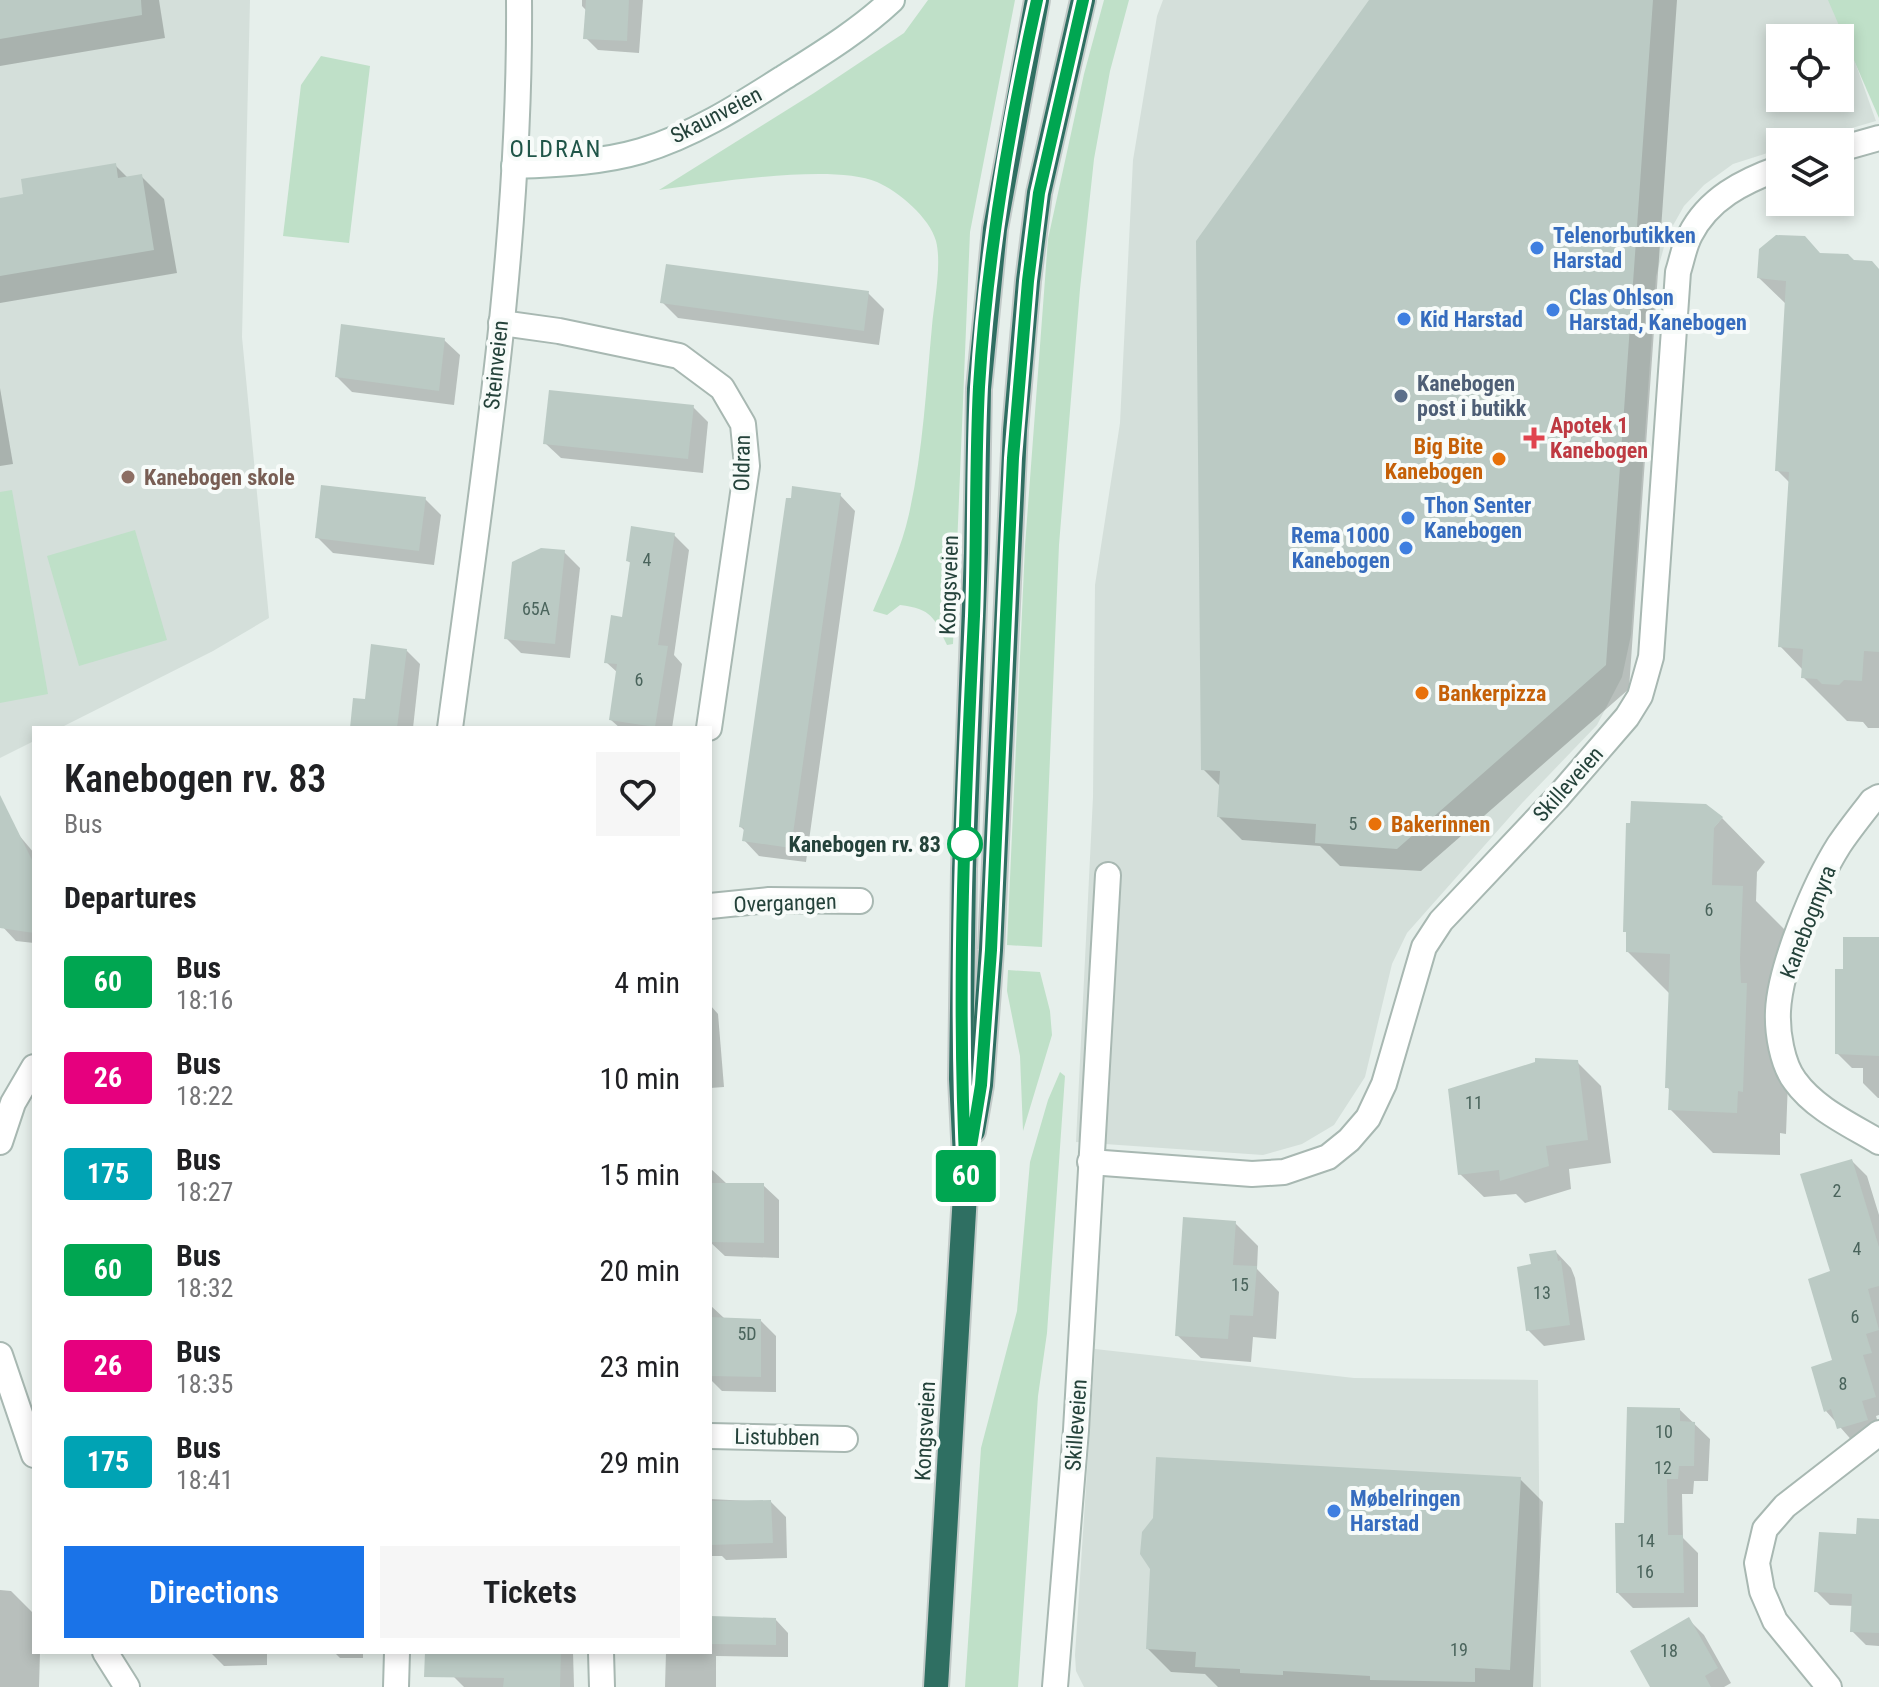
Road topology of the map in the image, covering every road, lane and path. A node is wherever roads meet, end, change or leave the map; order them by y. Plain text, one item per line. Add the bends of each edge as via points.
1 (519, 0) edge
2 (892, 0) edge
3 (1037, 0) edge
4 (1083, 0) edge
5 (1879, 138) edge
6 (1854, 145) edge
7 (514, 166) junction
8 (1766, 174) edge
9 (501, 323) junction
10 (450, 726) edge
11 (709, 726) edge
12 (1879, 797) edge
13 (1108, 875) dead end
14 (860, 901) dead end
15 (712, 906) edge
16 (32, 1070) edge
17 (0, 1142) edge
18 (1879, 1142) edge
19 (1090, 1162) junction
20 (966, 1177) junction
21 (0, 1355) edge
22 (1879, 1433) edge
23 (712, 1436) edge
24 (845, 1439) dead end
25 (32, 1449) edge
26 (106, 1654) edge
27 (397, 1654) edge
28 (601, 1654) edge
29 (127, 1687) edge
30 (396, 1687) edge
31 (602, 1687) edge
32 (936, 1687) edge
33 (1055, 1687) edge
34 (1829, 1687) edge

1 - 7 street, Steinveien
2 - 7 street, Skaunveien via 829,49 699,128 596,161
3 - 20 highway, Kongsveien via 996,217 979,389 964,869 961,1079
4 - 20 highway, Kongsveien via 1039,193 1028,281 1012,491 991,950 981,1085
5 - 6 street
7 - 9 street, Steinveien
8 - 19 street, Skilleveien via 1727,192 1708,210 1689,236 1678,272 1651,657 1640,696 1557,798 1441,921 1424,947 1384,1084 1368,1118 1328,1157 1284,1172
9 - 10 street, Steinveien
9 - 11 street, Oldran via 679,356 722,388 743,424 747,466
12 - 18 street, Kanebogmyra via 1839,846 1813,897 1788,962 1778,1011 1782,1052 1795,1081 1825,1109
13 - 19 street, Skilleveien
14 - 15 street, Overgangen
16 - 17 street via 13,1103
19 - 33 street, Skilleveien
20 - 32 highway, Kongsveien
21 - 25 street
22 - 34 street via 1785,1506 1765,1529 1757,1563 1775,1621
23 - 24 street, Listubben
26 - 29 street
27 - 30 street
28 - 31 street

